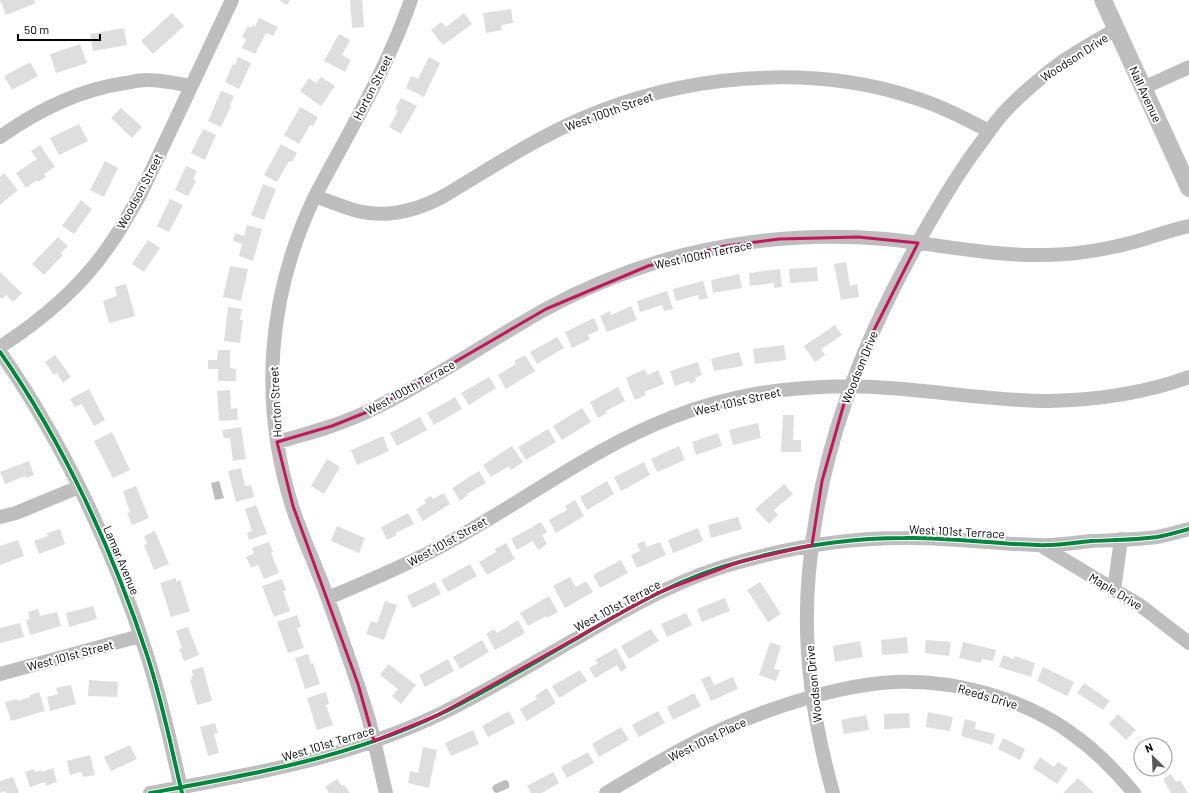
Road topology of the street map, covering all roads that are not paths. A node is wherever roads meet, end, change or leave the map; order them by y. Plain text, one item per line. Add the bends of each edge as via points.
1 (232, 0) edge
2 (411, 0) edge
3 (1103, 0) edge
4 (1116, 29) junction
5 (1189, 66) edge
6 (191, 86) junction
7 (1143, 88) junction
8 (989, 131) junction
9 (0, 137) edge
10 (1189, 188) edge
11 (315, 196) junction
12 (1189, 226) edge
13 (918, 243) junction
14 (0, 347) edge
15 (0, 352) edge
16 (1189, 377) edge
17 (851, 386) junction
18 (277, 442) junction
19 (79, 487) junction
20 (0, 517) edge
21 (1189, 529) edge
22 (1122, 539) junction
23 (812, 545) junction
24 (1040, 545) junction
25 (1114, 590) junction
26 (328, 598) junction
27 (140, 636) junction
28 (1189, 643) edge
29 (0, 674) edge
30 (813, 698) junction
31 (374, 741) junction
32 (182, 790) edge
33 (150, 793) edge
34 (386, 793) edge
35 (606, 793) edge
36 (833, 793) edge
37 (1134, 793) edge

1 - 6 street, Woodson Street
2 - 11 street, Horton Street via 386,62
3 - 4 main road, Nall Avenue
4 - 7 main road, Nall Avenue
4 - 8 street, Woodson Drive via 1062,62 1034,84 1008,108
5 - 7 street
6 - 9 street via 161,80 144,80 102,87 49,107 22,121
6 - 14 street, Woodson Street via 140,195 106,251 82,280 54,307 25,331
7 - 10 main road, Nall Avenue
8 - 11 street, West 100th Street via 912,96 873,87 833,80 790,77 743,79 697,84 661,92 581,119 549,134 444,196 407,211 384,214 364,212
8 - 13 street, Woodson Drive via 968,159
11 - 18 street, Horton Street via 292,250 281,290 275,329 272,379
12 - 13 street, West 100th Terrace via 1136,242 1078,253 1020,254
13 - 17 street, Woodson Drive via 896,282
13 - 18 street, West 100th Terrace via 858,237 779,239 725,246 648,266 594,286 546,309 372,410 332,426
15 - 19 street, Lamar Avenue via 46,426
16 - 17 street, West 101st Street via 1123,394 1048,401
17 - 23 street, Woodson Drive via 836,427 822,481
17 - 26 street, West 101st Street via 796,388 760,394 708,405 673,417 607,448 414,561
18 - 26 street, Horton Street via 293,506
19 - 20 street
19 - 27 street, Lamar Avenue via 108,549
21 - 22 street, West 101st Terrace via 1158,537
22 - 24 street, West 101st Terrace
22 - 25 street
23 - 24 street, West 101st Terrace via 864,539 907,538
23 - 30 street, Woodson Drive via 808,616
23 - 31 street, West 101st Terrace via 739,562 696,576 657,593 495,686 438,715
24 - 25 street, Maple Drive
25 - 28 street, Maple Drive
26 - 31 street, Horton Street via 358,684
27 - 29 street, West 101st Street
27 - 32 street, Lamar Avenue via 165,719
30 - 35 street, West 101st Place via 725,728
30 - 36 street, Woodson Drive
30 - 37 street, Reeds Drive via 838,690 894,682 956,686 1011,701 1070,732 1100,756
31 - 32 street, West 101st Terrace via 308,762
31 - 34 street, Horton Street
32 - 33 street, West 101st Terrace

